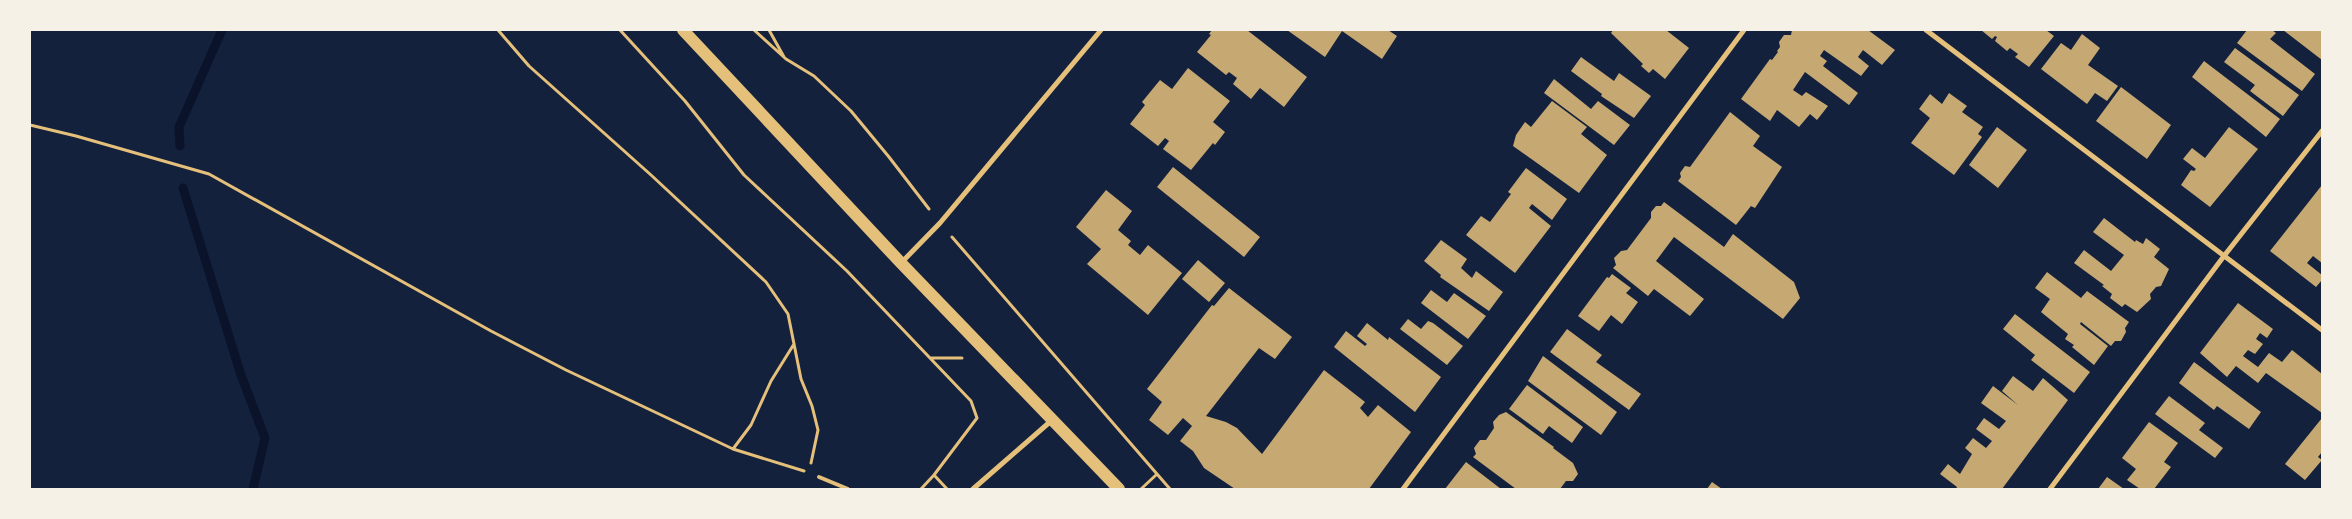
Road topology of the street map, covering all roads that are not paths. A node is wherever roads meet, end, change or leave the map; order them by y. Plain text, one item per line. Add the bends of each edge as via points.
1 (683, 30) edge
2 (1101, 30) edge
3 (1744, 30) edge
4 (1926, 30) edge
5 (2322, 131) edge
6 (2224, 256) junction
7 (901, 263) junction
8 (2322, 330) edge
9 (1051, 421) junction
10 (819, 477) dead end
11 (848, 489) edge
12 (973, 489) edge
13 (1119, 489) edge
14 (1403, 489) edge
15 (2050, 489) edge

1 - 7 main road
2 - 7 street via 940,223
3 - 14 street
4 - 6 street
5 - 6 street
6 - 8 street
6 - 15 street
7 - 9 main road
9 - 12 street
9 - 13 main road
10 - 11 lane

